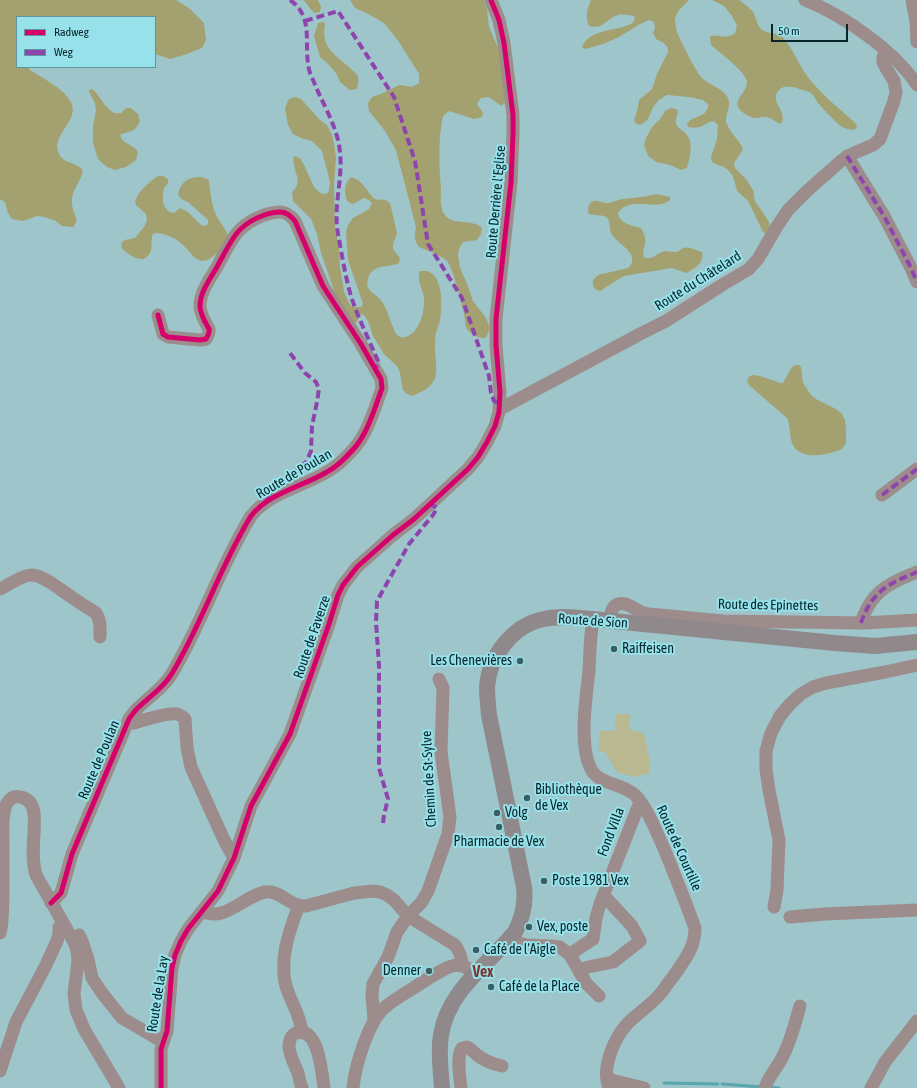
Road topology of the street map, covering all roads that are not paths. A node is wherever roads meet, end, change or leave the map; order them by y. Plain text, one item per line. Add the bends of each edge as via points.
1 (491, 0) edge
2 (805, 0) edge
3 (912, 0) edge
4 (917, 42) edge
5 (884, 50) junction
6 (917, 85) edge
7 (847, 156) junction
8 (917, 282) edge
9 (158, 315) dead end
10 (500, 409) junction
11 (917, 469) edge
12 (882, 495) dead end
13 (917, 572) edge
14 (0, 589) edge
15 (593, 619) junction
16 (917, 620) edge
17 (609, 621) junction
18 (861, 623) junction
19 (100, 637) dead end
20 (917, 642) edge
21 (875, 646) junction
22 (917, 649) edge
23 (917, 664) edge
24 (439, 679) dead end
25 (128, 722) junction
26 (640, 802) junction
27 (234, 858) junction
28 (603, 897) junction
29 (51, 903) junction
30 (299, 906) junction
31 (774, 907) dead end
32 (917, 910) edge
33 (202, 911) junction
34 (408, 916) junction
35 (790, 918) dead end
36 (68, 925) junction
37 (0, 932) edge
38 (510, 938) junction
39 (570, 954) junction
40 (469, 969) junction
41 (580, 970) junction
42 (599, 996) dead end
43 (800, 1006) dead end
44 (374, 1021) junction
45 (917, 1021) edge
46 (302, 1033) junction
47 (163, 1042) junction
48 (502, 1066) dead end
49 (0, 1071) edge
50 (608, 1083) edge
51 (119, 1088) edge
52 (161, 1088) edge
53 (302, 1088) edge
54 (324, 1088) edge
55 (353, 1088) edge
56 (442, 1088) edge
57 (461, 1088) edge
58 (644, 1088) edge
59 (764, 1088) edge
60 (871, 1088) edge

1 - 10 street, Route Derrière l'Eglise via 504,42 514,134 496,319
2 - 5 street via 840,17
3 - 4 street
5 - 6 street via 902,66
5 - 7 street, Route du Châtelard via 884,62 894,81 896,92 882,136 873,145
7 - 8 street via 884,216
7 - 10 street, Route du Châtelard via 788,210 749,269 666,321
9 - 25 street, Route de Poulan via 163,334 168,337 206,339 209,328 200,310 201,297 229,245 241,230 255,220 268,214 288,214 295,221 323,286 361,344 381,379 382,388 360,441 337,465 266,502 251,516 171,675 138,708
10 - 27 street, Route de Faverze via 487,442 468,469 357,567 343,585 290,734 257,792
11 - 12 street
13 - 18 street via 881,591 866,609
14 - 19 street via 25,576 38,576 96,613 100,622
15 - 17 main road, Route de Sion
15 - 26 street, Route de Courtille via 584,740 587,758 595,774 629,791
15 - 38 main road, Route de Sion via 559,617 529,624 505,643 489,675 489,715 525,897 520,922
16 - 18 street
17 - 18 street, Route des Epinettes via 614,608 619,604 629,604 648,614 724,621
17 - 21 main road, Route de Sion
20 - 21 main road, Route de Sion
21 - 22 main road, Route de Sion via 896,650
23 - 31 street via 813,687 801,694 780,716 770,733 766,751 766,770 779,840
24 - 34 street, Chemin de St-Sylve via 443,688 441,752 450,824 428,891 421,904
25 - 27 street via 134,723 169,714 176,714 185,719 191,767
25 - 29 street, Route de Poulan via 72,854 61,892
26 - 28 street, Fond Villa
26 - 50 street, Route de Courtille via 648,813 675,874 695,928 695,936 687,958 660,994 628,1024 613,1045 607,1067
27 - 33 street, Route de Faverze via 218,891
28 - 39 street, Fond Villa via 593,940
28 - 41 street via 632,926 640,941 613,962
29 - 36 street
29 - 37 street via 33,867 33,808 30,802 23,798 11,798 5,807 3,817 4,875
30 - 33 street via 268,892 223,913 206,914
30 - 34 street via 373,891 392,899
30 - 46 street via 286,946 284,969 285,982 302,1026
32 - 35 street
33 - 47 street, Route de la Lay via 181,941 175,955 169,1017
34 - 40 street via 455,945
34 - 44 street, Chemin de St-Sylve via 397,932 388,957 373,984
36 - 47 street via 82,941 92,978 122,1018
36 - 49 street via 59,927 57,941 16,1022
36 - 51 street via 77,951 78,966 74,994 77,1014
38 - 39 street via 526,945 560,947
38 - 40 main road, Route de Sion
39 - 41 street
40 - 44 street via 453,965 449,967 402,995 384,1008
40 - 56 main road, Route de Sion via 443,1023 440,1037
41 - 42 street via 586,983
43 - 59 street via 787,1047
44 - 55 street via 356,1070
45 - 60 street via 886,1062
46 - 53 street via 292,1037 289,1048
46 - 54 street via 313,1039 316,1046
47 - 52 street, Route de la Lay
48 - 57 street via 482,1059 467,1047 462,1048 459,1057
50 - 58 street

